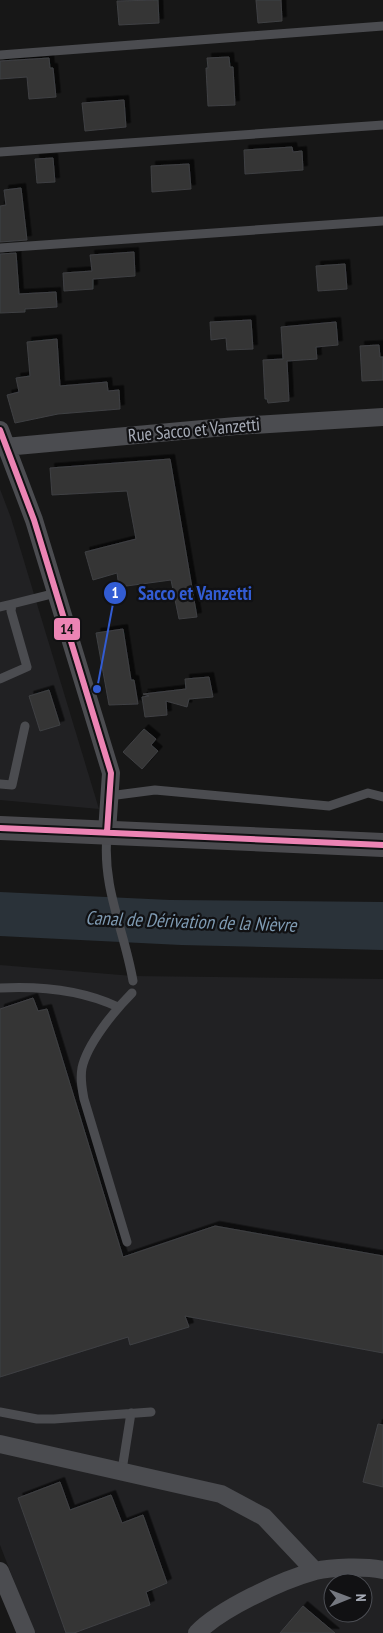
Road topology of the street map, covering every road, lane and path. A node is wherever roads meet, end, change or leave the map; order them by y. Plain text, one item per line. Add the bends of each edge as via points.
1 (383, 26) edge
2 (0, 55) edge
3 (383, 125) edge
4 (0, 152) edge
5 (383, 221) edge
6 (0, 248) edge
7 (383, 416) edge
8 (0, 430) edge
9 (5, 447) junction
10 (56, 593) junction
11 (12, 604) junction
12 (0, 607) edge
13 (0, 678) edge
14 (25, 726) dead end
15 (0, 784) edge
16 (110, 796) junction
17 (383, 797) edge
18 (0, 828) edge
19 (107, 832) junction
20 (383, 845) edge
21 (133, 980) dead end
22 (0, 988) edge
23 (132, 993) dead end
24 (118, 1007) junction
25 (127, 1242) dead end
26 (0, 1412) edge
27 (151, 1412) dead end
28 (131, 1413) junction
29 (0, 1444) edge
30 (122, 1470) junction
31 (383, 1570) edge
32 (0, 1571) edge
33 (315, 1571) junction
34 (26, 1633) edge
35 (197, 1633) edge

1 - 2 lane
3 - 4 lane
5 - 6 lane
7 - 9 street, Rue Sacco et Vanzetti
8 - 9 street
9 - 10 street via 34,520
10 - 11 lane
10 - 16 street via 111,773
11 - 12 lane
11 - 13 lane via 11,611 27,667
14 - 15 lane via 12,785
16 - 17 lane via 155,790 329,806 368,793
16 - 19 street
18 - 19 street
19 - 20 street
19 - 21 lane via 104,859 107,879
22 - 24 lane via 45,987
23 - 24 lane
24 - 25 lane via 84,1059 80,1080
26 - 28 lane via 38,1419
27 - 28 lane
28 - 30 lane
29 - 30 street
30 - 33 street via 230,1498 264,1517
31 - 33 street via 370,1567
32 - 34 street
33 - 35 street via 260,1593 204,1625

